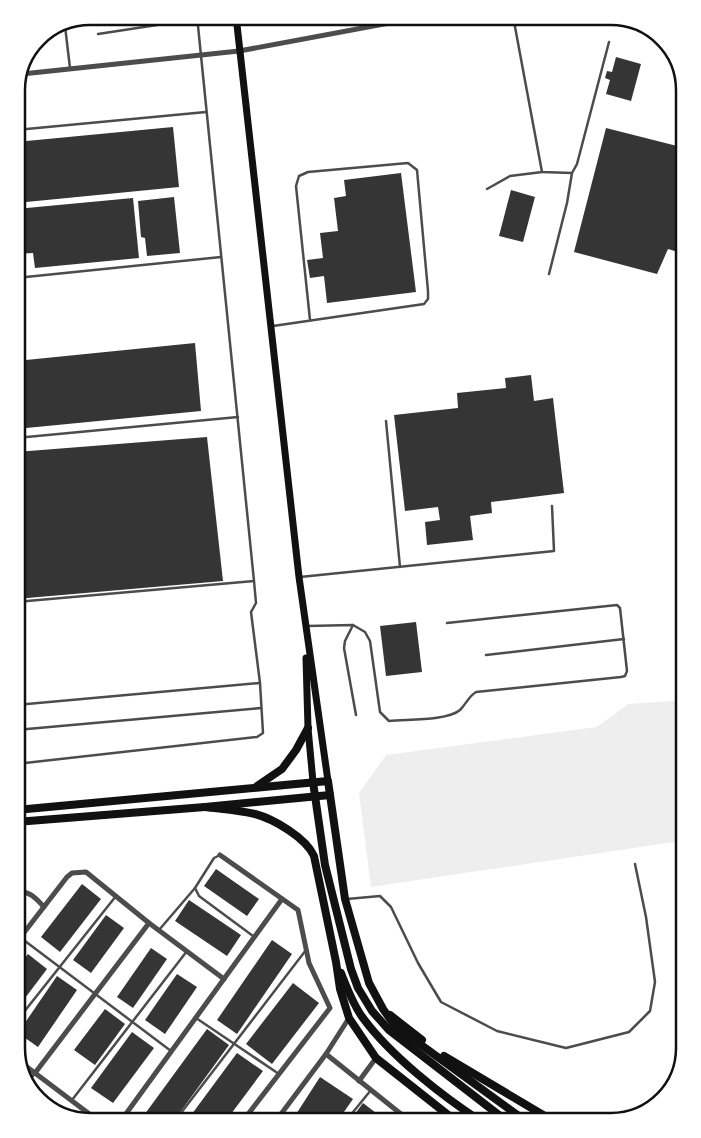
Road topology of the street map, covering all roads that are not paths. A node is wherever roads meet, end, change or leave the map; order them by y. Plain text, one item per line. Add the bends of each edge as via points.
1 (157, 25) edge
2 (198, 25) edge
3 (237, 25) edge
4 (377, 25) edge
5 (515, 25) edge
6 (66, 30) edge
7 (98, 34) dead end
8 (609, 42) dead end
9 (239, 50) junction
10 (201, 54) junction
11 (70, 68) junction
12 (27, 73) edge
13 (206, 112) junction
14 (25, 129) edge
15 (542, 172) junction
16 (572, 173) junction
17 (487, 189) dead end
18 (221, 257) junction
19 (550, 274) dead end
20 (25, 277) edge
21 (310, 320) junction
22 (270, 326) junction
23 (238, 417) junction
24 (386, 421) dead end
25 (25, 437) edge
26 (552, 506) dead end
27 (400, 567) junction
28 (299, 577) junction
29 (254, 581) junction
30 (25, 601) edge
31 (447, 622) dead end
32 (354, 625) junction
33 (305, 626) junction
34 (624, 639) junction
35 (486, 655) dead end
36 (260, 684) junction
37 (25, 704) edge
38 (262, 708) junction
39 (356, 715) dead end
40 (308, 728) junction
41 (25, 729) edge
42 (25, 763) edge
43 (328, 781) junction
44 (314, 782) junction
45 (255, 788) junction
46 (330, 795) junction
47 (315, 796) junction
48 (205, 807) junction
49 (25, 809) edge
50 (25, 821) edge
51 (220, 855) joint
52 (635, 864) dead end
53 (195, 888) junction
54 (25, 892) edge
55 (116, 896) junction
56 (282, 899) junction
57 (345, 899) junction
58 (44, 907) junction
59 (149, 923) junction
60 (159, 930) junction
61 (25, 932) edge
62 (254, 937) junction
63 (25, 942) edge
64 (306, 950) junction
65 (186, 951) junction
66 (336, 962) junction
67 (60, 967) junction
68 (224, 979) junction
69 (95, 994) junction
70 (382, 1009) junction
71 (25, 1011) edge
72 (196, 1018) junction
73 (349, 1018) junction
74 (132, 1022) junction
75 (233, 1043) junction
76 (171, 1052) junction
77 (326, 1054) junction
78 (376, 1058) junction
79 (28, 1067) edge
80 (35, 1073) junction
81 (279, 1074) junction
82 (32, 1077) edge
83 (359, 1081) junction
84 (371, 1090) junction
85 (72, 1100) junction
86 (89, 1113) edge
87 (127, 1113) edge
88 (181, 1113) edge
89 (249, 1113) edge
90 (282, 1113) edge
91 (352, 1113) edge
92 (400, 1113) edge
93 (446, 1113) edge
94 (468, 1113) edge
95 (496, 1113) edge
96 (515, 1113) edge
97 (540, 1113) edge

1 - 7 lane
2 - 10 lane
3 - 9 main road
4 - 9 street
5 - 15 lane
6 - 11 lane
8 - 16 lane
9 - 10 street
9 - 22 main road
10 - 11 street
10 - 13 lane
11 - 12 street
13 - 14 lane
13 - 18 lane
15 - 16 lane
15 - 17 lane via 510,176
16 - 19 lane
18 - 20 lane
18 - 23 lane
21 - 21 lane via 424,304 428,299 417,170 413,166 408,163 308,172 299,176 296,186
21 - 22 lane
22 - 28 main road
23 - 25 lane
23 - 29 lane
24 - 27 lane
26 - 27 lane via 554,551
27 - 28 lane
28 - 33 main road
29 - 30 lane
29 - 36 lane via 256,602 251,612
31 - 34 lane via 617,605
32 - 33 lane
32 - 34 lane via 365,632 370,641 380,712 389,721 448,716 460,710 476,692 625,676
32 - 39 lane via 344,648
33 - 40 main road
33 - 43 main road
34 - 35 lane
36 - 37 lane
36 - 38 lane
38 - 41 lane
38 - 42 lane via 262,733 256,737
40 - 44 main road
40 - 45 main road via 282,769
43 - 44 main road
43 - 46 main road
44 - 45 main road
44 - 47 main road
45 - 49 main road
46 - 47 main road
46 - 57 main road
47 - 48 main road
47 - 95 main road via 324,865 358,988 389,1030
48 - 50 main road
48 - 66 main road via 256,814 294,833 309,846 314,856
51 - 53 lane via 214,858
51 - 56 street
52 - 57 lane via 655,982 650,1011 629,1032 566,1048 497,1031 440,1002 391,907 380,896
53 - 60 lane
53 - 62 lane via 199,896
54 - 58 street via 33,895
55 - 58 street via 86,872 72,873
55 - 59 street
55 - 67 lane
56 - 62 street
56 - 64 street via 298,910
57 - 70 main road via 369,983
58 - 61 street
59 - 60 street
59 - 69 street
60 - 65 street
62 - 68 street
63 - 67 lane
64 - 75 lane
64 - 81 street via 330,1008
65 - 68 street
65 - 74 lane
66 - 73 main road
66 - 94 main road via 355,1005 377,1035 416,1072
67 - 69 lane
67 - 71 lane
68 - 72 street
69 - 74 lane
69 - 80 street
70 - 96 main road via 395,1026
70 - 97 main road via 438,1052
72 - 75 lane
72 - 76 street
73 - 77 street
73 - 78 main road
74 - 76 lane
74 - 85 lane
75 - 81 lane
75 - 88 lane
76 - 87 street
77 - 83 street
77 - 90 street
78 - 83 street
78 - 93 main road
79 - 80 street
80 - 82 lane
80 - 85 street
81 - 89 street
83 - 84 street
84 - 91 lane
84 - 92 street
85 - 86 street

